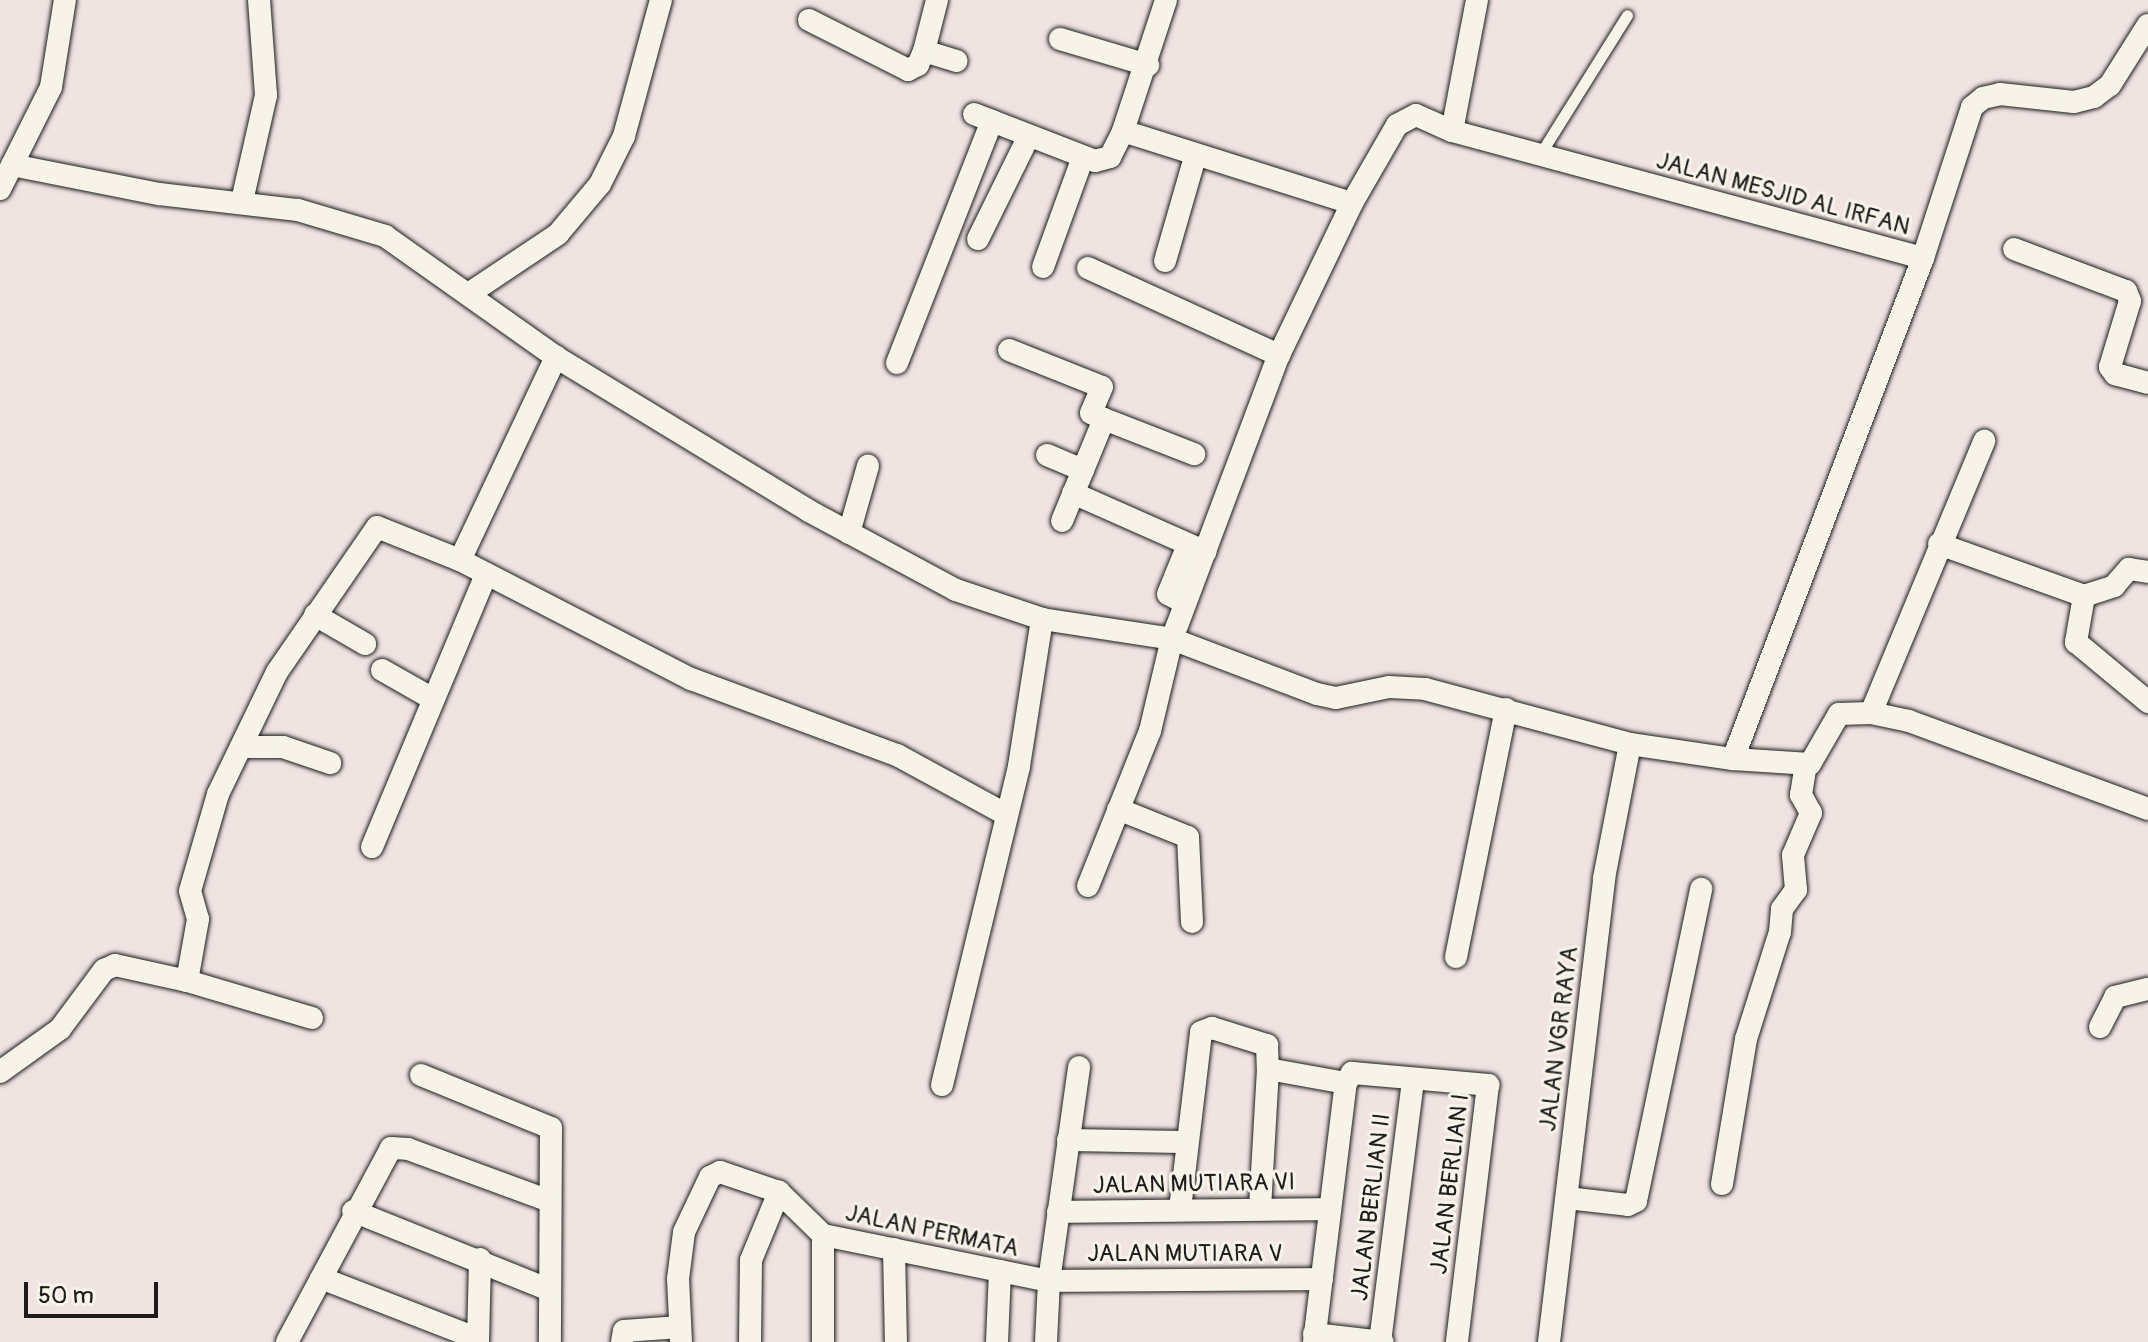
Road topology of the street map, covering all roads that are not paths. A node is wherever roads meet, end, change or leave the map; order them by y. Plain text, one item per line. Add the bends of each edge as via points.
1 (259, 0) edge
2 (661, 0) edge
3 (937, 0) edge
4 (1166, 0) edge
5 (1477, 0) edge
6 (58, 2) edge
7 (1627, 15) dead end
8 (809, 20) dead end
9 (2148, 25) edge
10 (1060, 39) dead end
11 (924, 51) junction
12 (2140, 54) edge
13 (956, 61) dead end
14 (1148, 65) junction
15 (1123, 131) junction
16 (1452, 131) junction
17 (1028, 138) junction
18 (1539, 156) junction
19 (1083, 157) junction
20 (1195, 157) junction
21 (12, 165) junction
22 (0, 189) edge
23 (242, 201) junction
24 (1352, 203) junction
25 (978, 239) dead end
26 (2014, 249) dead end
27 (1923, 258) junction
28 (1165, 261) dead end
29 (1043, 267) dead end
30 (1088, 268) dead end
31 (470, 293) junction
32 (1009, 350) dead end
33 (1279, 355) junction
34 (556, 357) junction
35 (897, 363) dead end
36 (2148, 383) edge
37 (1104, 419) junction
38 (1984, 441) dead end
39 (1194, 454) dead end
40 (1047, 455) dead end
41 (868, 466) dead end
42 (1083, 470) junction
43 (1073, 493) junction
44 (1062, 521) dead end
45 (849, 533) junction
46 (1939, 544) junction
47 (1197, 548) junction
48 (460, 560) junction
49 (2148, 572) edge
50 (486, 574) junction
51 (2084, 596) junction
52 (315, 615) junction
53 (1042, 619) junction
54 (1172, 639) junction
55 (365, 644) dead end
56 (382, 670) dead end
57 (433, 699) junction
58 (2148, 702) edge
59 (1506, 709) junction
60 (1871, 713) junction
61 (1630, 744) junction
62 (241, 747) junction
63 (1733, 759) junction
64 (330, 763) dead end
65 (1806, 765) junction
66 (1118, 809) junction
67 (2148, 809) edge
68 (1007, 815) junction
69 (372, 847) dead end
70 (1088, 886) dead end
71 (1701, 889) dead end
72 (1192, 922) dead end
73 (1456, 957) dead end
74 (187, 981) junction
75 (2148, 989) edge
76 (312, 1018) dead end
77 (2100, 1027) dead end
78 (1079, 1067) dead end
79 (1268, 1069) junction
80 (0, 1072) edge
81 (421, 1075) dead end
82 (1413, 1079) junction
83 (1346, 1083) junction
84 (942, 1085) dead end
85 (1068, 1140) junction
86 (1185, 1142) junction
87 (1722, 1184) dead end
88 (779, 1192) junction
89 (1567, 1198) junction
90 (549, 1201) junction
91 (1260, 1208) junction
92 (1180, 1209) junction
93 (1330, 1209) junction
94 (353, 1211) junction
95 (1058, 1212) junction
96 (823, 1235) junction
97 (894, 1249) junction
98 (480, 1259) junction
99 (1000, 1271) junction
100 (321, 1278) junction
101 (1322, 1279) junction
102 (1049, 1281) junction
103 (550, 1290) junction
104 (680, 1334) edge
105 (1314, 1338) edge
106 (478, 1340) edge
107 (287, 1342) edge
108 (550, 1342) edge
109 (622, 1342) edge
110 (750, 1342) edge
111 (823, 1342) edge
112 (896, 1342) edge
113 (997, 1342) edge
114 (1046, 1342) edge
115 (1381, 1342) edge
116 (1457, 1342) edge
117 (1549, 1342) edge

1 - 23 street via 266,95
2 - 31 street via 624,136 600,184 558,234
3 - 11 street
4 - 14 street
5 - 16 street
6 - 21 street via 51,87
7 - 18 lane
8 - 11 street via 908,70 918,65
9 - 12 street, JALAN MESJID AL IRFAN
10 - 14 street
11 - 13 street
12 - 27 street, JALAN MESJID AL IRFAN via 2094,97 2074,102 2000,94 1972,107
14 - 15 street
15 - 19 street via 1103,162
15 - 20 street
16 - 18 street, JALAN MESJID AL IRFAN
16 - 24 street, JALAN MESJID AL IRFAN via 1416,115 1404,118
17 - 19 street
17 - 25 street
17 - 35 street via 983,118
18 - 27 street, JALAN MESJID AL IRFAN
19 - 29 street
20 - 24 street
20 - 28 street
21 - 22 street
21 - 23 street via 159,194
23 - 31 street via 329,217 385,236
24 - 33 street, JALAN MESJID AL IRFAN
26 - 36 street via 2126,291 2130,301 2110,367 2115,374
27 - 63 street
30 - 33 street
31 - 34 street
32 - 37 street via 1102,387 1091,413
33 - 47 street, JALAN MESJID AL IRFAN
34 - 45 street
34 - 48 street
37 - 39 street
37 - 42 street
38 - 46 street
40 - 42 street
41 - 45 street
42 - 43 street
43 - 44 street
43 - 47 street
45 - 53 street via 956,590
46 - 51 street
46 - 60 street
47 - 54 street, JALAN MESJID AL IRFAN
48 - 50 street
48 - 52 street via 377,527
49 - 51 street via 2129,569 2114,586
50 - 57 street
50 - 68 street via 691,679 897,755
51 - 58 street via 2076,642
52 - 55 street
52 - 62 street via 263,696
53 - 54 street
53 - 68 street via 1037,673
54 - 59 street via 1336,698 1406,687
54 - 66 street, JALAN MESJID AL IRFAN via 1150,731
56 - 57 street
57 - 69 street
59 - 61 street
59 - 73 street
60 - 65 street via 1839,714 1814,761
60 - 67 street via 1909,721
61 - 63 street
61 - 89 street, JALAN VGR RAYA via 1604,878
62 - 64 street via 283,747
62 - 74 street via 218,794 190,891 198,919
63 - 65 street
65 - 87 street via 1801,795 1811,813 1793,855 1796,890 1782,909 1780,932 1746,1039
66 - 70 street, JALAN MESJID AL IRFAN
66 - 72 street via 1188,837
68 - 84 street
71 - 89 street via 1636,1201 1628,1205
74 - 76 street
74 - 80 street via 115,965 104,970 60,1029
75 - 77 street via 2115,997
78 - 85 street
79 - 83 street
79 - 86 street via 1267,1045 1204,1028
79 - 91 street
81 - 90 street via 550,1126
82 - 83 street, JALAN BERLIAN I via 1352,1073
82 - 115 street, JALAN BERLIAN II
82 - 116 street, JALAN BERLIAN I via 1488,1085
83 - 93 street
85 - 86 street
85 - 95 street
86 - 92 street
88 - 96 street, JALAN PERMATA
88 - 104 street, JALAN PERMATA via 720,1172 710,1177 684,1232 678,1279
88 - 110 street via 751,1260
89 - 117 street, JALAN VGR RAYA
90 - 94 street via 398,1146 383,1156
90 - 103 street
91 - 92 street, JALAN MUTIARA VI
91 - 93 street, JALAN MUTIARA VI
92 - 95 street, JALAN MUTIARA VI
93 - 101 street
94 - 98 street
94 - 100 street
95 - 102 street
96 - 97 street, JALAN PERMATA
96 - 111 street
97 - 99 street, JALAN PERMATA
97 - 112 street
98 - 103 street
98 - 106 street
99 - 102 street, JALAN PERMATA
99 - 113 street
100 - 106 street
100 - 107 street
101 - 102 street, JALAN MUTIARA V
101 - 105 street
102 - 114 street
103 - 108 street
104 - 109 street via 624,1331
105 - 115 street

